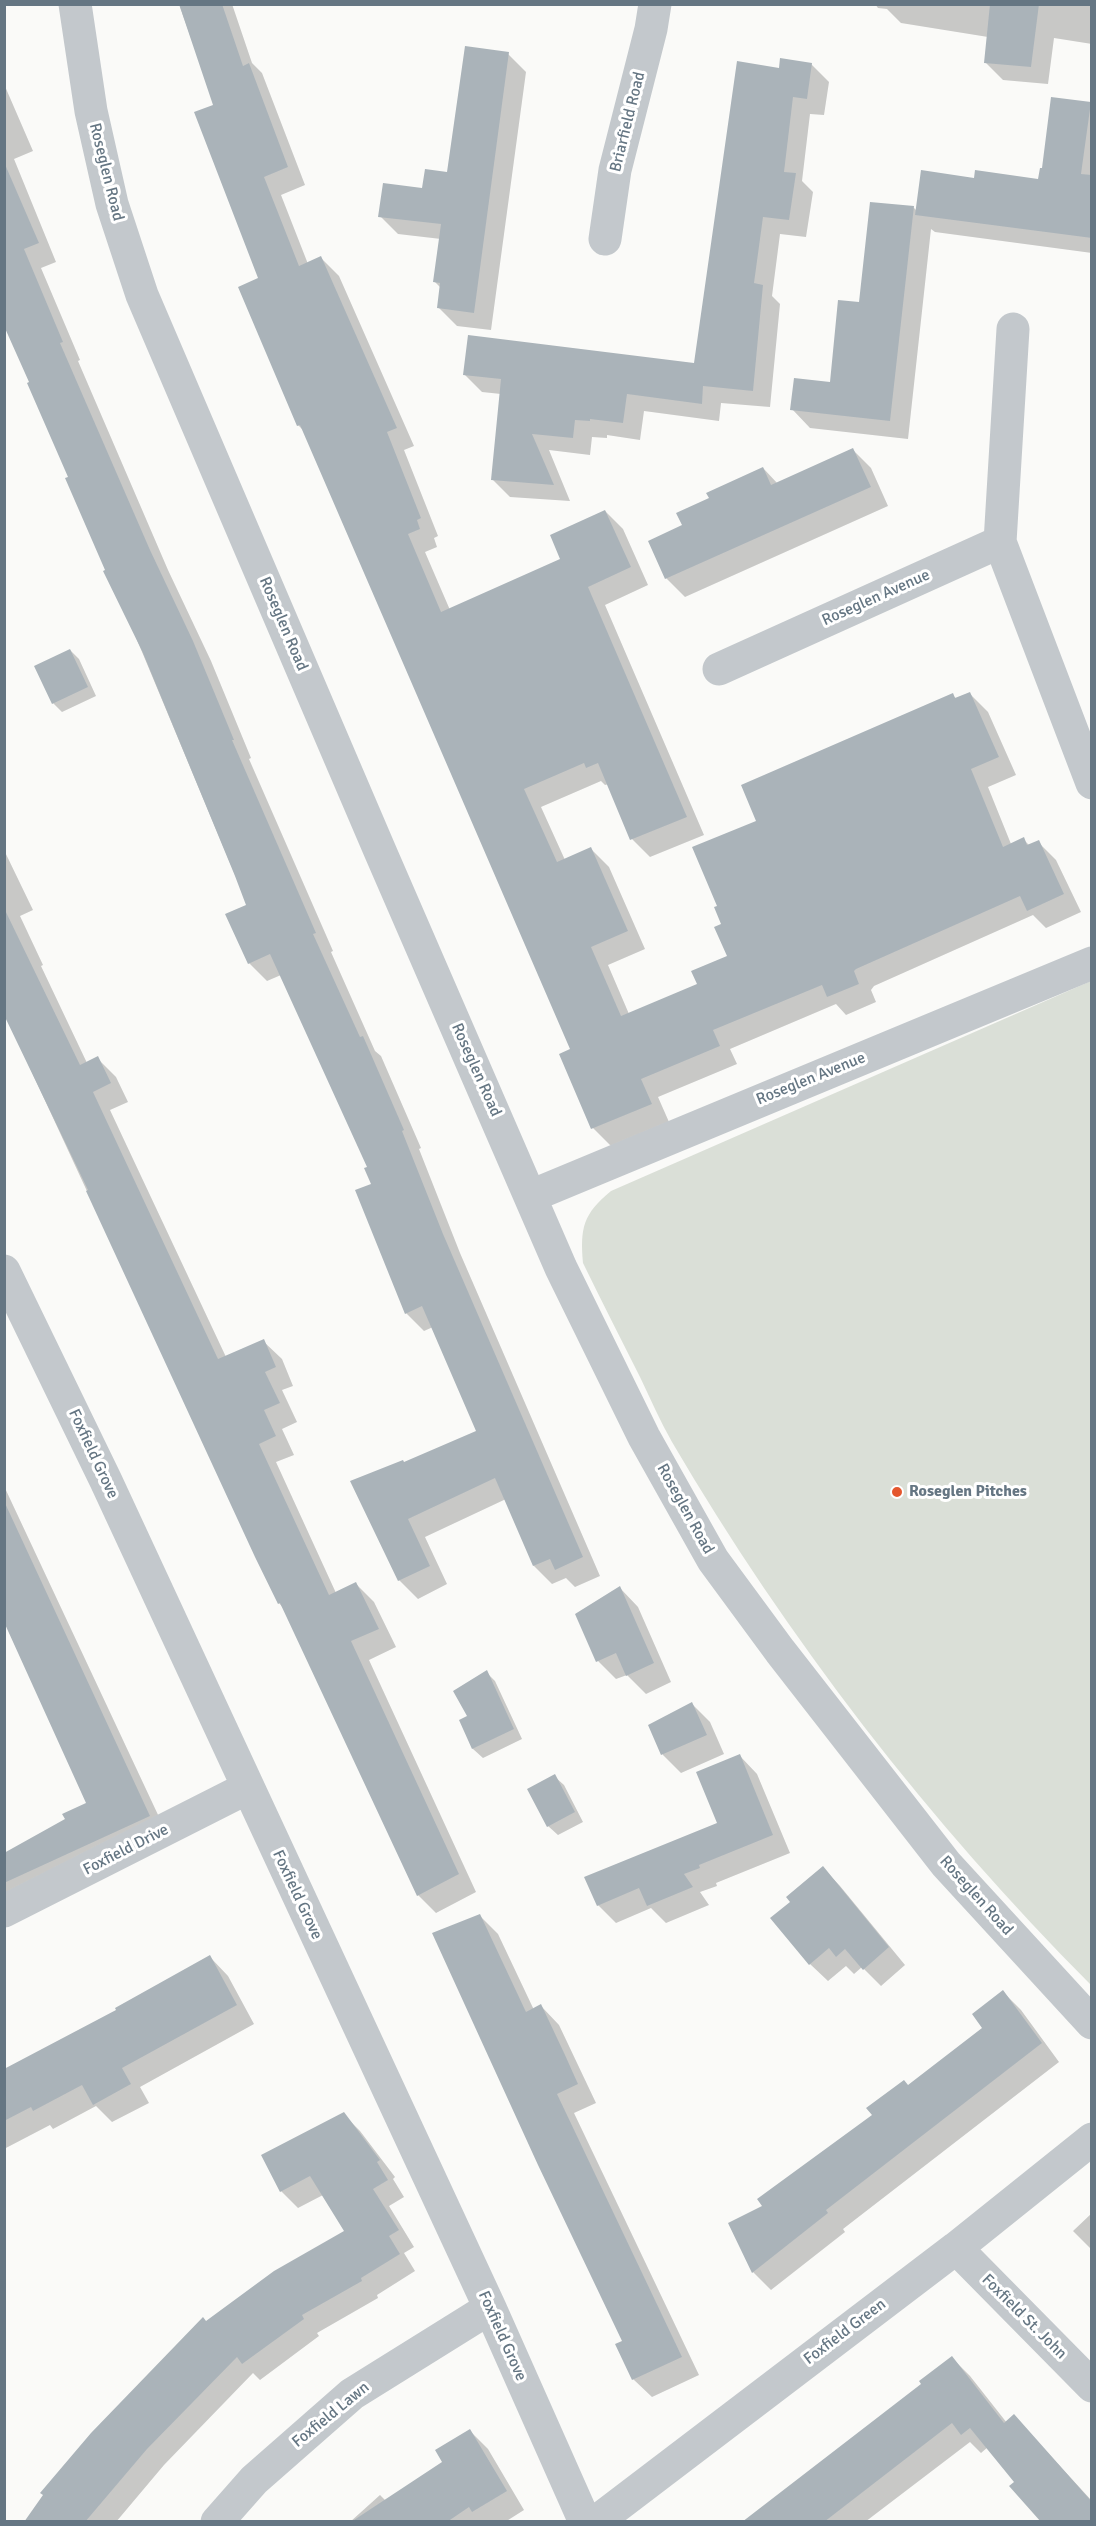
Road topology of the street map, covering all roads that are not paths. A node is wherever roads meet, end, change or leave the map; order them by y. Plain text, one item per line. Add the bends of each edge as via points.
1 (75, 4) edge
2 (655, 4) edge
3 (605, 239) dead end
4 (1013, 329) dead end
5 (1000, 542) junction
6 (719, 669) dead end
7 (1092, 783) edge
8 (1092, 963) edge
9 (531, 1196) junction
10 (4, 1271) edge
11 (247, 1788) junction
12 (4, 1911) edge
13 (1092, 2023) edge
14 (1092, 2139) edge
15 (956, 2248) junction
16 (490, 2308) junction
17 (1092, 2386) edge
18 (217, 2522) edge
19 (585, 2522) edge
20 (596, 2522) edge

1 - 9 street, Roseglen Road via 91,111 112,204 142,295
2 - 3 street, Briarfield Road via 615,170
4 - 5 street
5 - 6 street, Roseglen Avenue
5 - 7 street
8 - 9 street, Roseglen Avenue
9 - 13 street, Roseglen Road via 561,1268 644,1437 713,1560 946,1864
10 - 11 street, Foxfield Grove
11 - 12 street, Foxfield Drive
11 - 16 street, Foxfield Grove
14 - 15 street, Foxfield Green
15 - 17 street, Foxfield St. John
15 - 20 street, Foxfield Green
16 - 18 street, Foxfield Lawn via 352,2394 254,2480
16 - 19 street, Foxfield Grove

